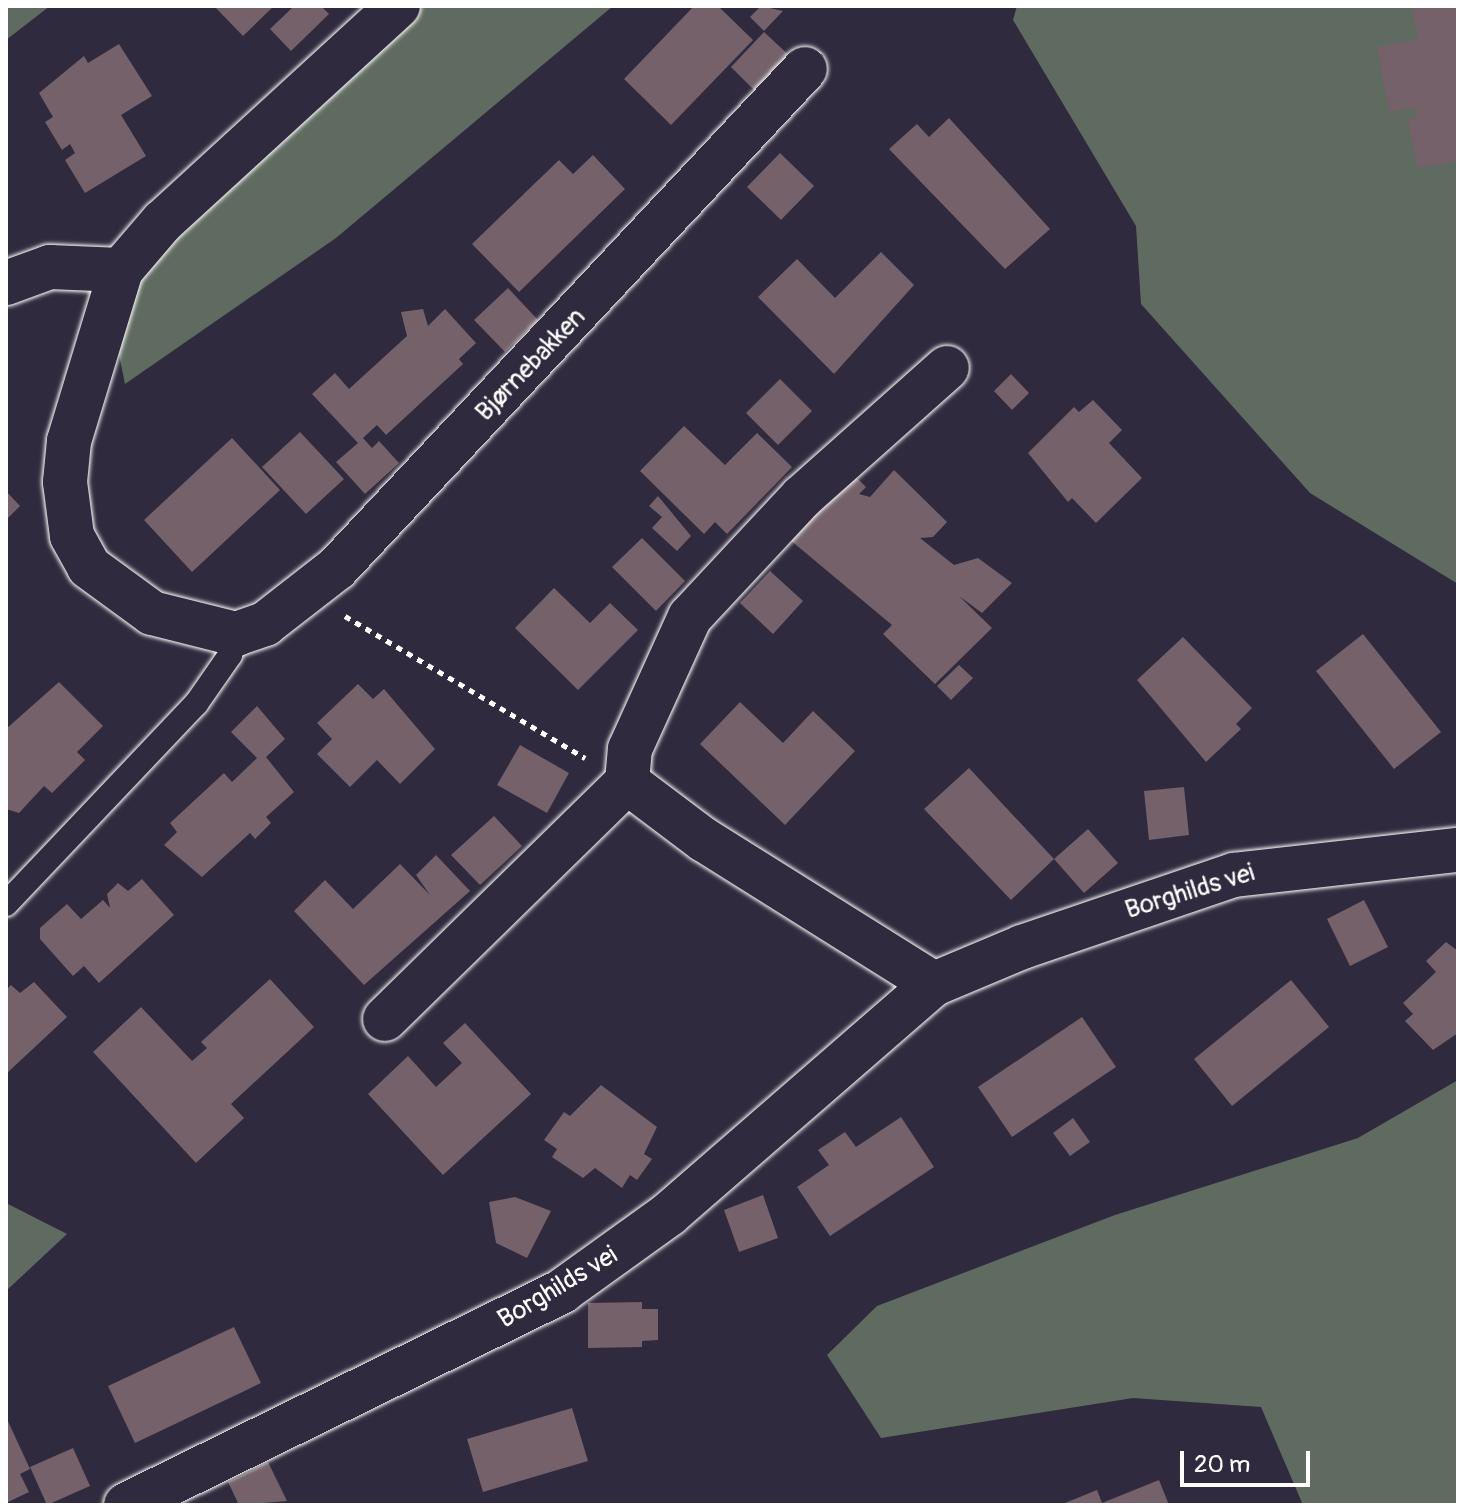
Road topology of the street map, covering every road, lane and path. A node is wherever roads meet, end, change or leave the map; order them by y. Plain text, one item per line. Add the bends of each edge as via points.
1 (398, 6) edge
2 (805, 69) dead end
3 (121, 270) junction
4 (6, 283) edge
5 (947, 368) dead end
6 (302, 596) junction
7 (236, 634) junction
8 (627, 782) junction
9 (1458, 850) edge
10 (6, 904) edge
11 (934, 984) junction
12 (385, 1019) dead end
13 (126, 1505) edge

1 - 3 street via 163,221
2 - 6 street, Bjørnebakken via 518,380 337,568
3 - 4 street via 50,267
3 - 7 street via 69,441 65,482 72,536 89,567 119,594 181,623
5 - 8 street via 802,497 690,617 630,749
6 - 7 street, Bjørnebakken via 265,624
6 - 8 path
7 - 10 lane via 230,655 196,704
8 - 11 street via 717,848
8 - 12 street
9 - 11 street, Borghilds vei via 1234,875 1022,947
11 - 13 street, Borghilds vei via 669,1214 562,1291

